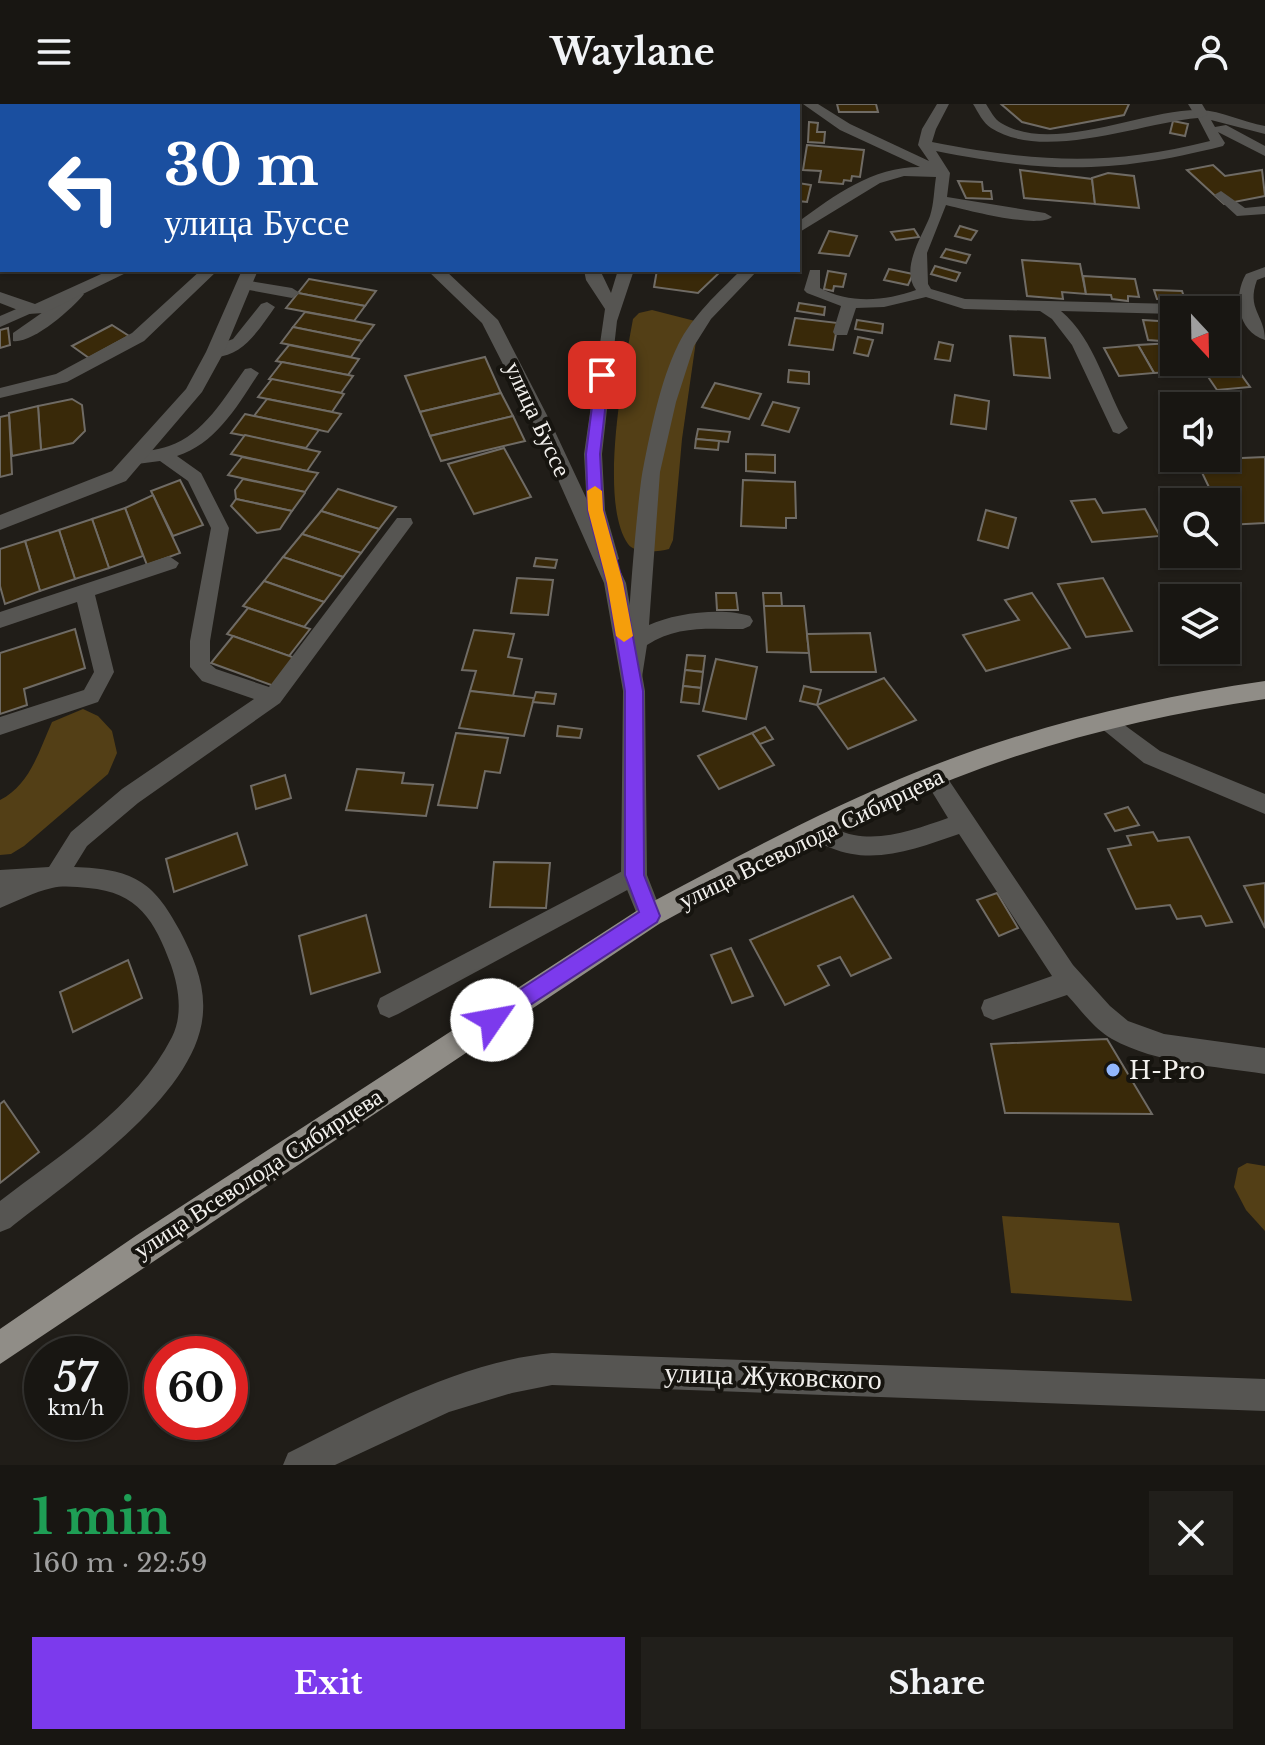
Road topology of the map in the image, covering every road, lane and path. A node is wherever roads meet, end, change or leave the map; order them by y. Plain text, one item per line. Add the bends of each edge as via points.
1 (809, 104) edge
2 (943, 104) edge
3 (979, 104) edge
4 (1149, 104) edge
5 (1200, 112) edge
6 (861, 117) dead end
7 (1163, 117) junction
8 (1265, 130) edge
9 (868, 138) junction
10 (925, 145) junction
11 (1265, 152) edge
12 (943, 173) junction
13 (1221, 195) dead end
14 (941, 200) junction
15 (1265, 210) edge
16 (1045, 217) dead end
17 (800, 228) edge
18 (120, 272) edge
19 (208, 272) edge
20 (442, 272) edge
21 (592, 272) edge
22 (625, 272) edge
23 (748, 272) edge
24 (1265, 272) edge
25 (815, 273) dead end
26 (247, 278) edge
27 (926, 292) junction
28 (292, 293) dead end
29 (76, 294) junction
30 (0, 297) edge
31 (850, 302) junction
32 (1042, 305) junction
33 (267, 307) dead end
34 (612, 307) junction
35 (28, 309) junction
36 (1160, 309) edge
37 (0, 322) edge
38 (841, 332) dead end
39 (1265, 335) edge
40 (19, 337) dead end
41 (215, 352) junction
42 (251, 373) dead end
43 (0, 393) edge
44 (1119, 428) dead end
45 (165, 456) junction
46 (137, 458) junction
47 (0, 523) edge
48 (404, 523) dead end
49 (169, 563) dead end
50 (615, 583) junction
51 (84, 591) junction
52 (0, 620) edge
53 (743, 621) dead end
54 (637, 642) junction
55 (1265, 690) edge
56 (634, 691) junction
57 (273, 697) junction
58 (1108, 722) junction
59 (0, 726) edge
60 (934, 777) junction
61 (1265, 804) edge
62 (964, 822) junction
63 (818, 830) junction
64 (634, 875) junction
65 (56, 876) junction
66 (0, 880) edge
67 (0, 897) edge
68 (650, 916) junction
69 (1071, 982) junction
70 (389, 1006) dead end
71 (993, 1008) dead end
72 (1265, 1061) edge
73 (0, 1218) edge
74 (0, 1348) edge
75 (1265, 1395) edge
76 (300, 1465) edge

1 - 9 lane
2 - 10 lane
3 - 7 lane via 998,126 1024,136 1060,138
4 - 7 lane
5 - 7 lane
5 - 8 lane
5 - 10 lane via 1218,143 1168,156 1067,165
5 - 11 lane
6 - 9 lane
9 - 12 lane
10 - 12 lane
12 - 14 lane
12 - 17 lane via 883,177 847,194
13 - 15 lane via 1242,213
14 - 16 lane
14 - 27 lane via 920,253 920,285
18 - 29 street
19 - 43 lane via 138,337 61,378
20 - 50 street, улица Буссе via 489,320
21 - 34 lane
22 - 34 lane
23 - 54 lane via 705,316 686,346 668,402 651,472
24 - 39 lane via 1251,277 1245,308
25 - 31 lane via 812,290
26 - 28 lane
26 - 41 street
27 - 31 lane via 902,302
27 - 32 lane via 964,304
29 - 35 street
29 - 40 lane
30 - 35 street
31 - 38 lane
32 - 36 lane
32 - 44 lane via 1076,333
33 - 41 lane via 239,343
34 - 50 lane via 593,454 596,510
35 - 37 lane
41 - 46 street via 193,392
42 - 45 lane via 206,434
45 - 46 lane
45 - 57 lane via 195,477 220,528 200,667
46 - 47 street via 119,476
48 - 57 lane
49 - 51 lane
50 - 56 street, улица Буссе
51 - 52 lane
51 - 59 lane via 104,672 91,696
53 - 54 lane via 676,622 655,627
54 - 56 lane
55 - 58 main road, улица Всеволода Сибирцева
56 - 64 street, улица Буссе
57 - 65 lane via 130,796 79,839
58 - 60 main road, улица Всеволода Сибирцева via 1020,745
58 - 61 lane via 1152,757
60 - 62 lane
60 - 63 main road, улица Всеволода Сибирцева
62 - 63 lane via 875,849 849,847
62 - 69 lane
63 - 68 main road, улица Всеволода Сибирцева
64 - 68 street, улица Буссе
64 - 70 lane
65 - 66 lane
65 - 67 lane
65 - 73 lane via 120,884 147,898 185,964 191,1006 184,1040 145,1100
68 - 74 main road, улица Всеволода Сибирцева
69 - 71 lane
69 - 72 lane via 1120,1030 1178,1049
75 - 76 street, улица Жуковского via 546,1370 481,1386 379,1425

